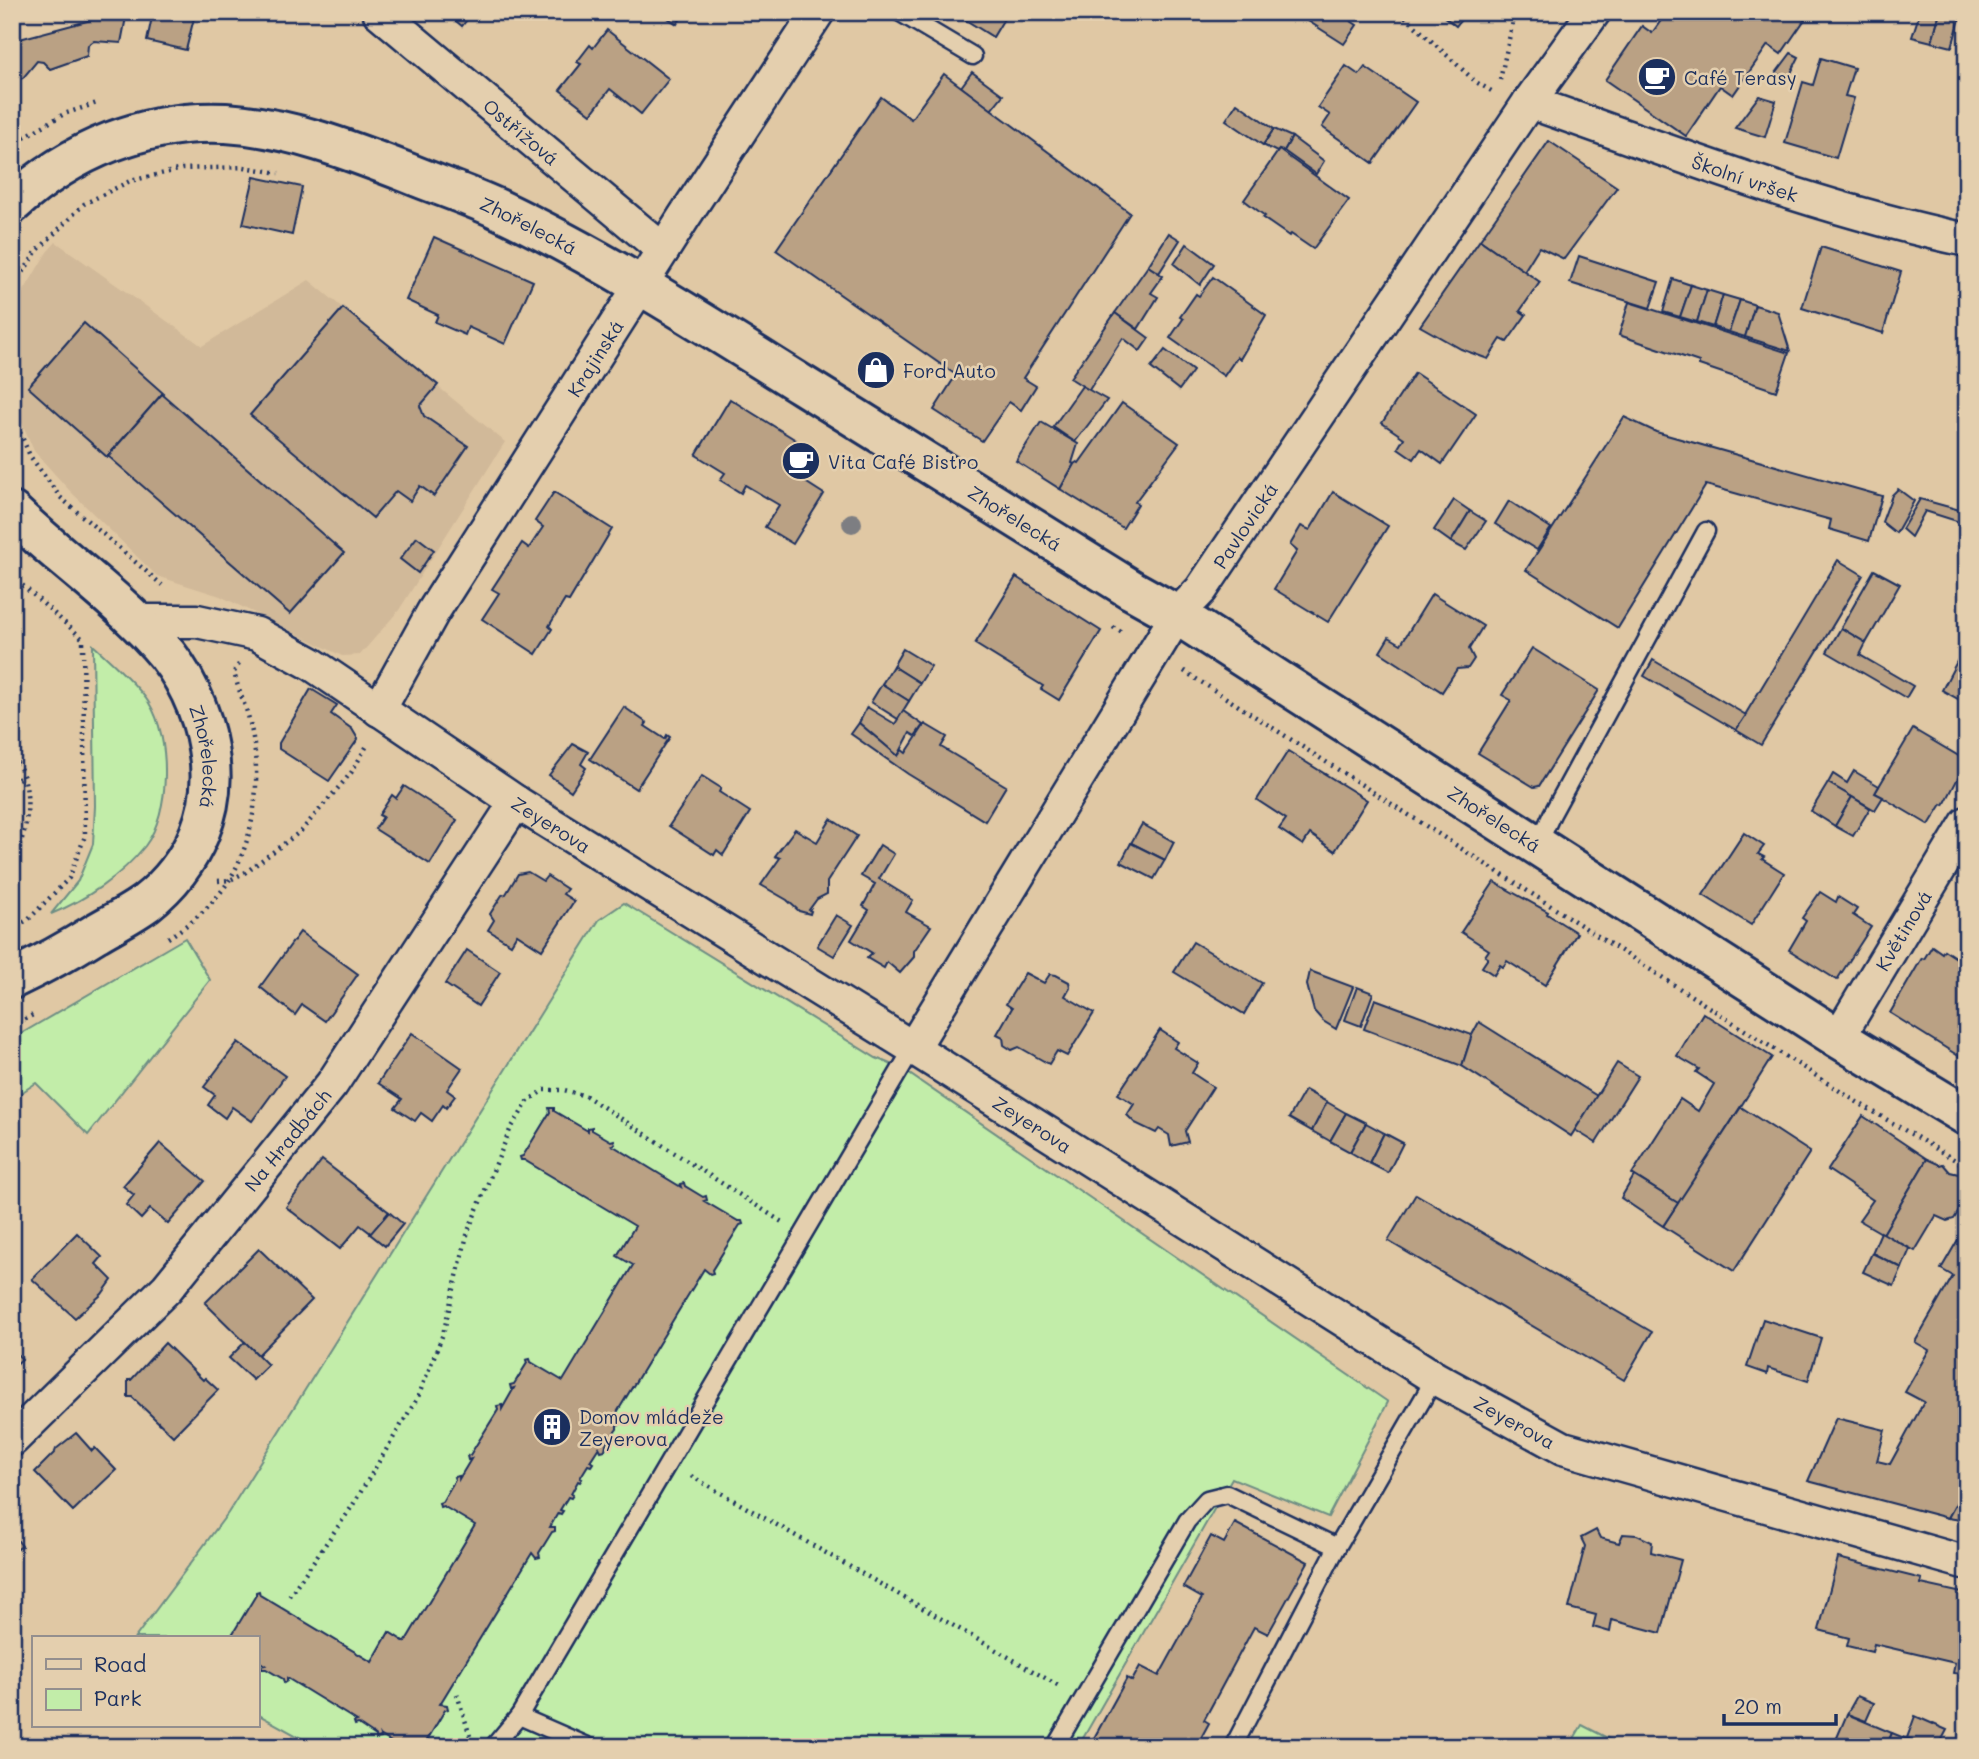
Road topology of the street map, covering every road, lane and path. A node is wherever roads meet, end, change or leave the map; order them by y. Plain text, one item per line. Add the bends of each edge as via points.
1 (379, 12) edge
2 (818, 12) edge
3 (899, 12) edge
4 (1400, 12) edge
5 (1515, 12) edge
6 (1594, 12) edge
7 (973, 56) dead end
8 (1497, 94) junction
9 (1525, 108) junction
10 (281, 174) dead end
11 (12, 204) edge
12 (1967, 240) edge
13 (663, 250) junction
14 (642, 285) junction
15 (12, 290) edge
16 (12, 413) edge
17 (12, 512) edge
18 (1706, 531) dead end
19 (12, 576) edge
20 (165, 588) dead end
21 (1177, 615) junction
22 (135, 621) junction
23 (1184, 671) dead end
24 (379, 710) junction
25 (12, 757) edge
26 (23, 776) junction
27 (12, 783) edge
28 (516, 802) junction
29 (1967, 823) edge
30 (1538, 845) junction
31 (12, 859) edge
32 (163, 888) junction
33 (12, 929) edge
34 (12, 979) edge
35 (1838, 1038) junction
36 (914, 1048) junction
37 (1967, 1116) edge
38 (1967, 1167) edge
39 (803, 1236) junction
40 (1435, 1378) junction
41 (12, 1440) edge
42 (668, 1462) junction
43 (1337, 1547) junction
44 (1967, 1563) edge
45 (289, 1596) dead end
46 (457, 1694) dead end
47 (1083, 1699) junction
48 (519, 1716) junction
49 (473, 1747) edge
50 (494, 1747) edge
51 (590, 1747) edge
52 (1055, 1747) edge
53 (1233, 1747) edge

1 - 13 street, Ostřížová
2 - 13 street, Krajinská
3 - 7 lane
4 - 8 path via 1476,82
5 - 8 path
6 - 9 street, Pavlovická
8 - 9 path
9 - 12 street, Školní vršek via 1778,189
9 - 21 street, Pavlovická via 1201,590
10 - 15 path via 244,167 182,169 130,181 84,204 36,252
11 - 14 main road, Zhořelecká via 62,164 118,138 189,124 275,129 355,152 495,208
13 - 14 street, Krajinská
14 - 21 main road, Zhořelecká
14 - 24 street, Krajinská via 433,612
16 - 20 path via 30,456 60,497
17 - 22 main road, Zhořelecká
18 - 30 lane
19 - 33 path via 83,639 85,803 85,836 69,878 29,919
21 - 30 main road, Zhořelecká
21 - 36 street, Pavlovická
22 - 24 street, Zeyerova via 197,621 257,634 312,664
22 - 32 main road, Zhořelecká via 178,669 205,729 210,759 211,794 204,825 180,869
23 - 38 path via 1845,1094
24 - 28 street, Zeyerova
24 - 32 path via 370,740 351,773 301,831 230,880
25 - 26 path
26 - 27 path
26 - 31 path via 26,828
28 - 36 street, Zeyerova
28 - 41 street, Na Hradbách via 332,1084 167,1288
29 - 35 street, Květinová
30 - 35 main road, Zhořelecká
32 - 34 main road, Zhořelecká via 145,904
35 - 37 main road, Zhořelecká
36 - 39 lane
36 - 40 street, Zeyerova
39 - 42 lane
39 - 45 path via 586,1096 544,1090 529,1100 510,1130 468,1231 443,1334 418,1397 351,1508
40 - 43 lane
40 - 44 street, Zeyerova via 1563,1448
42 - 47 path
42 - 48 lane
43 - 47 lane via 1227,1494 1207,1499 1187,1521
43 - 53 lane
46 - 49 path
47 - 52 lane
48 - 50 lane
48 - 51 lane

